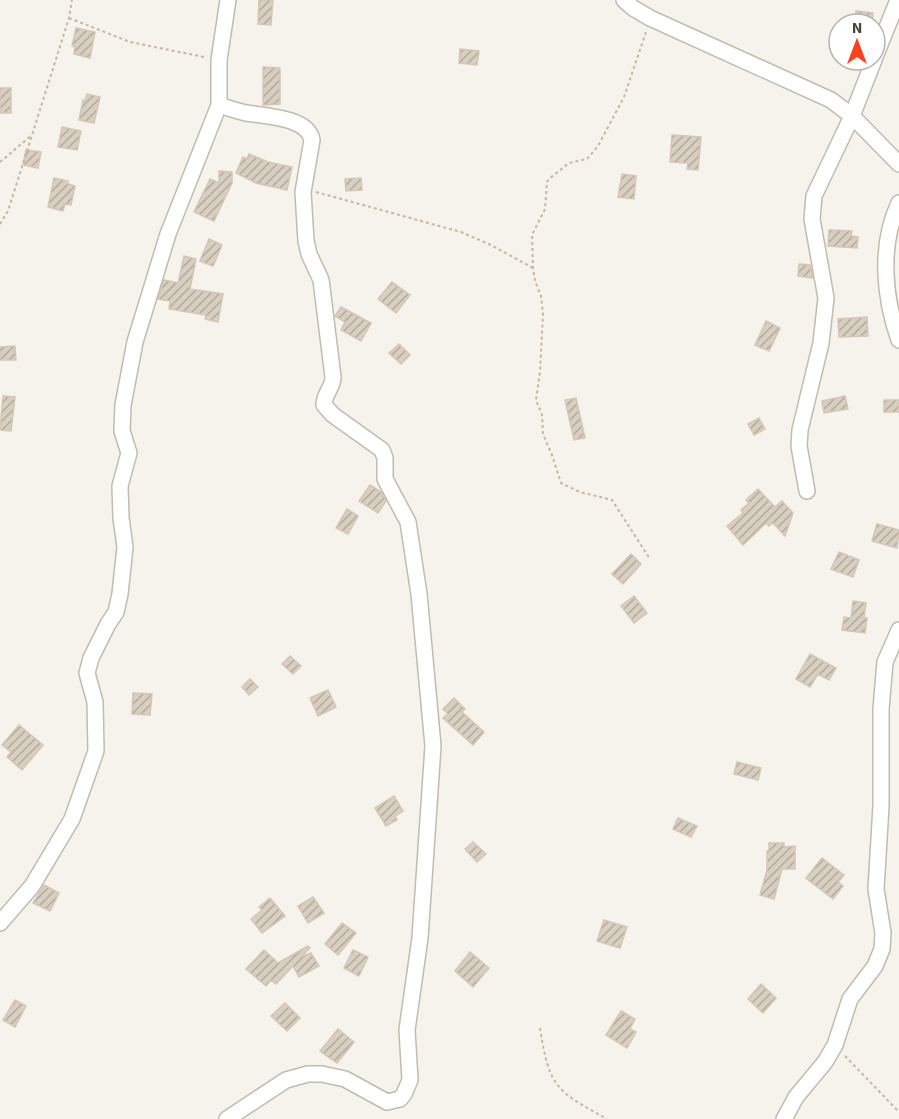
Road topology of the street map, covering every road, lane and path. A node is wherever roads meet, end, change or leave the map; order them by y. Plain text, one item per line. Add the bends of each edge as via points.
1 (72, 0) edge
2 (228, 0) edge
3 (624, 0) edge
4 (898, 0) edge
5 (69, 18) junction
6 (650, 18) junction
7 (887, 27) edge
8 (219, 60) junction
9 (869, 72) edge
10 (219, 105) junction
11 (852, 116) junction
12 (32, 134) junction
13 (0, 162) edge
14 (899, 164) edge
15 (305, 183) junction
16 (899, 203) edge
17 (0, 224) edge
18 (533, 268) junction
19 (899, 340) edge
20 (807, 491) dead end
21 (650, 559) dead end
22 (899, 630) edge
23 (0, 923) edge
24 (540, 1028) dead end
25 (835, 1045) junction
26 (899, 1112) edge
27 (227, 1119) edge
28 (607, 1119) edge
29 (784, 1119) edge

1 - 5 path
2 - 8 street
3 - 6 street
4 - 7 street
5 - 8 path via 130,42
5 - 12 path
6 - 11 street via 831,100
6 - 18 path via 624,97 598,146 587,159 569,163 547,182 545,209 532,235
8 - 10 street
9 - 11 street
10 - 15 street via 280,118 307,130 312,141
10 - 23 street via 168,234 135,342 122,424 129,453 120,486 125,547 120,594 116,612 87,673 95,702 96,750 72,819 32,886
11 - 14 street
11 - 20 street via 814,196 812,219 826,298 821,343 800,430
12 - 13 path
12 - 17 path
15 - 18 path via 324,194 461,232
15 - 27 street via 306,241 321,280 333,367 333,382 324,405 384,454 385,479 408,522 419,594 433,764 420,938 407,1030 410,1080 400,1099 387,1102 345,1079 322,1074 297,1076
16 - 19 street via 889,228 887,251 888,301
18 - 21 path via 543,314 536,399 558,479 569,488 612,500
22 - 25 street via 885,662 881,709 876,889 882,949 875,966 850,999
24 - 28 path via 545,1063 558,1089
25 - 26 path
25 - 29 street

